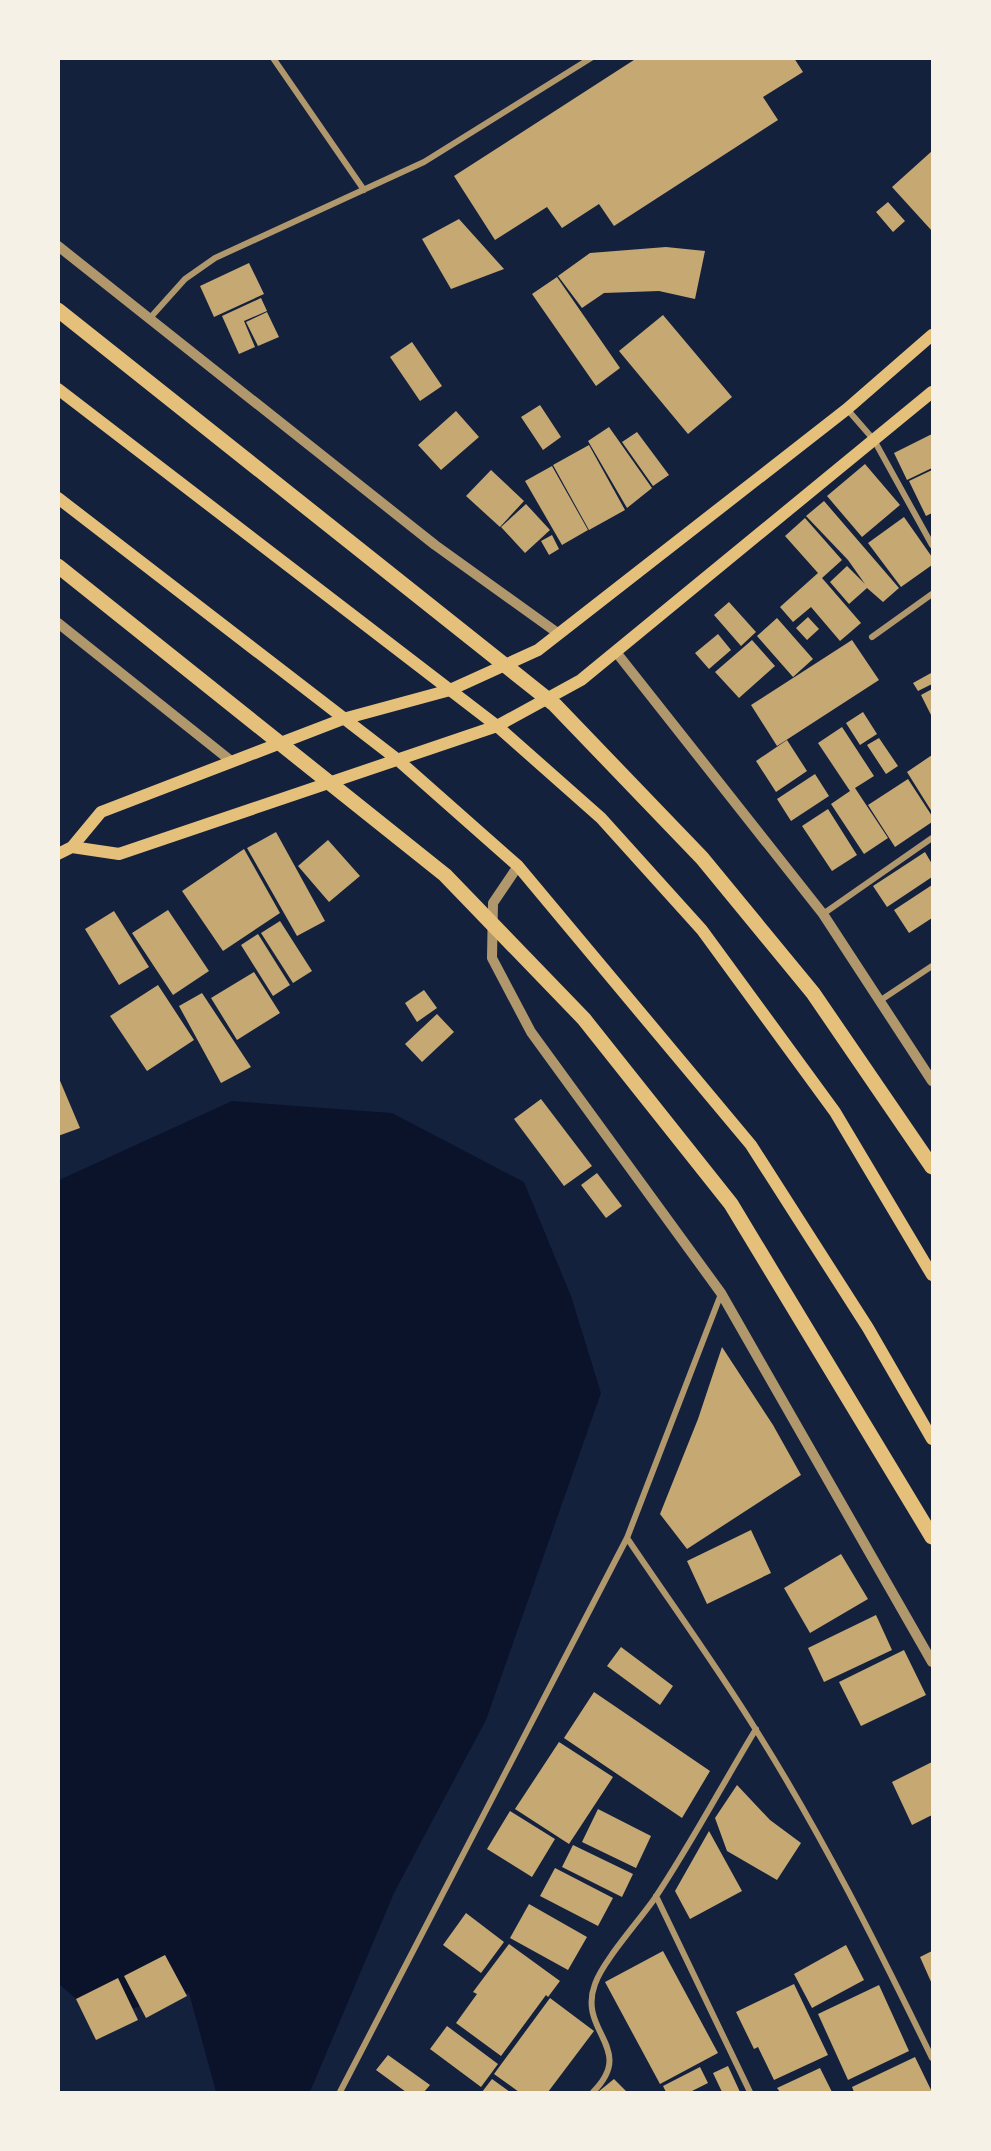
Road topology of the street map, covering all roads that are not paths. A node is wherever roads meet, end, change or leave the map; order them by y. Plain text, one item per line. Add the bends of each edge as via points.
1 (273, 58) edge
2 (591, 58) edge
3 (364, 190) junction
4 (58, 246) edge
5 (58, 310) edge
6 (150, 318) junction
7 (933, 335) edge
8 (58, 389) edge
9 (933, 392) edge
10 (847, 409) junction
11 (874, 440) junction
12 (58, 498) edge
13 (933, 545) edge
14 (58, 566) edge
15 (933, 594) edge
16 (58, 623) edge
17 (559, 634) junction
18 (872, 637) dead end
19 (616, 652) junction
20 (450, 690) junction
21 (343, 719) junction
22 (497, 726) junction
23 (398, 760) junction
24 (231, 761) junction
25 (933, 838) edge
26 (72, 847) junction
27 (58, 855) edge
28 (518, 866) junction
29 (823, 914) junction
30 (933, 966) edge
31 (881, 1000) junction
32 (933, 1081) edge
33 (933, 1167) edge
34 (933, 1275) edge
35 (722, 1293) junction
36 (933, 1439) edge
37 (933, 1537) edge
38 (627, 1538) junction
39 (933, 1662) edge
40 (756, 1729) junction
41 (656, 1896) junction
42 (933, 2039) edge
43 (925, 2043) junction
44 (933, 2058) edge
45 (340, 2092) edge
46 (593, 2092) edge
47 (750, 2092) edge

1 - 3 street
2 - 3 street via 424,162
3 - 6 street via 215,258 185,279
4 - 6 street
5 - 33 main road via 555,705 702,858 813,993
6 - 17 street via 435,545
7 - 10 main road
8 - 20 main road
9 - 11 main road
10 - 11 street
10 - 17 main road
11 - 13 street
11 - 19 main road
12 - 21 main road
14 - 37 main road via 445,875 584,1019 731,1204
15 - 18 street
16 - 24 street
17 - 20 main road via 538,650
19 - 22 main road via 581,680
19 - 29 street
20 - 21 main road
20 - 22 main road
21 - 23 main road
21 - 24 main road
22 - 23 main road
22 - 34 main road via 601,818 702,930 835,1112
23 - 26 main road via 119,854
23 - 28 main road
24 - 26 main road via 101,812
25 - 29 street
26 - 27 main road
28 - 35 street via 493,903 492,958 531,1032
28 - 36 main road via 751,1144
29 - 31 street
30 - 31 street
31 - 32 street
35 - 38 street
35 - 39 street
38 - 40 street
38 - 45 street
40 - 41 street
40 - 43 street via 866,1926
41 - 46 street via 596,1981 590,1998 591,2012 611,2062 609,2072
41 - 47 street
42 - 43 street
43 - 44 street

